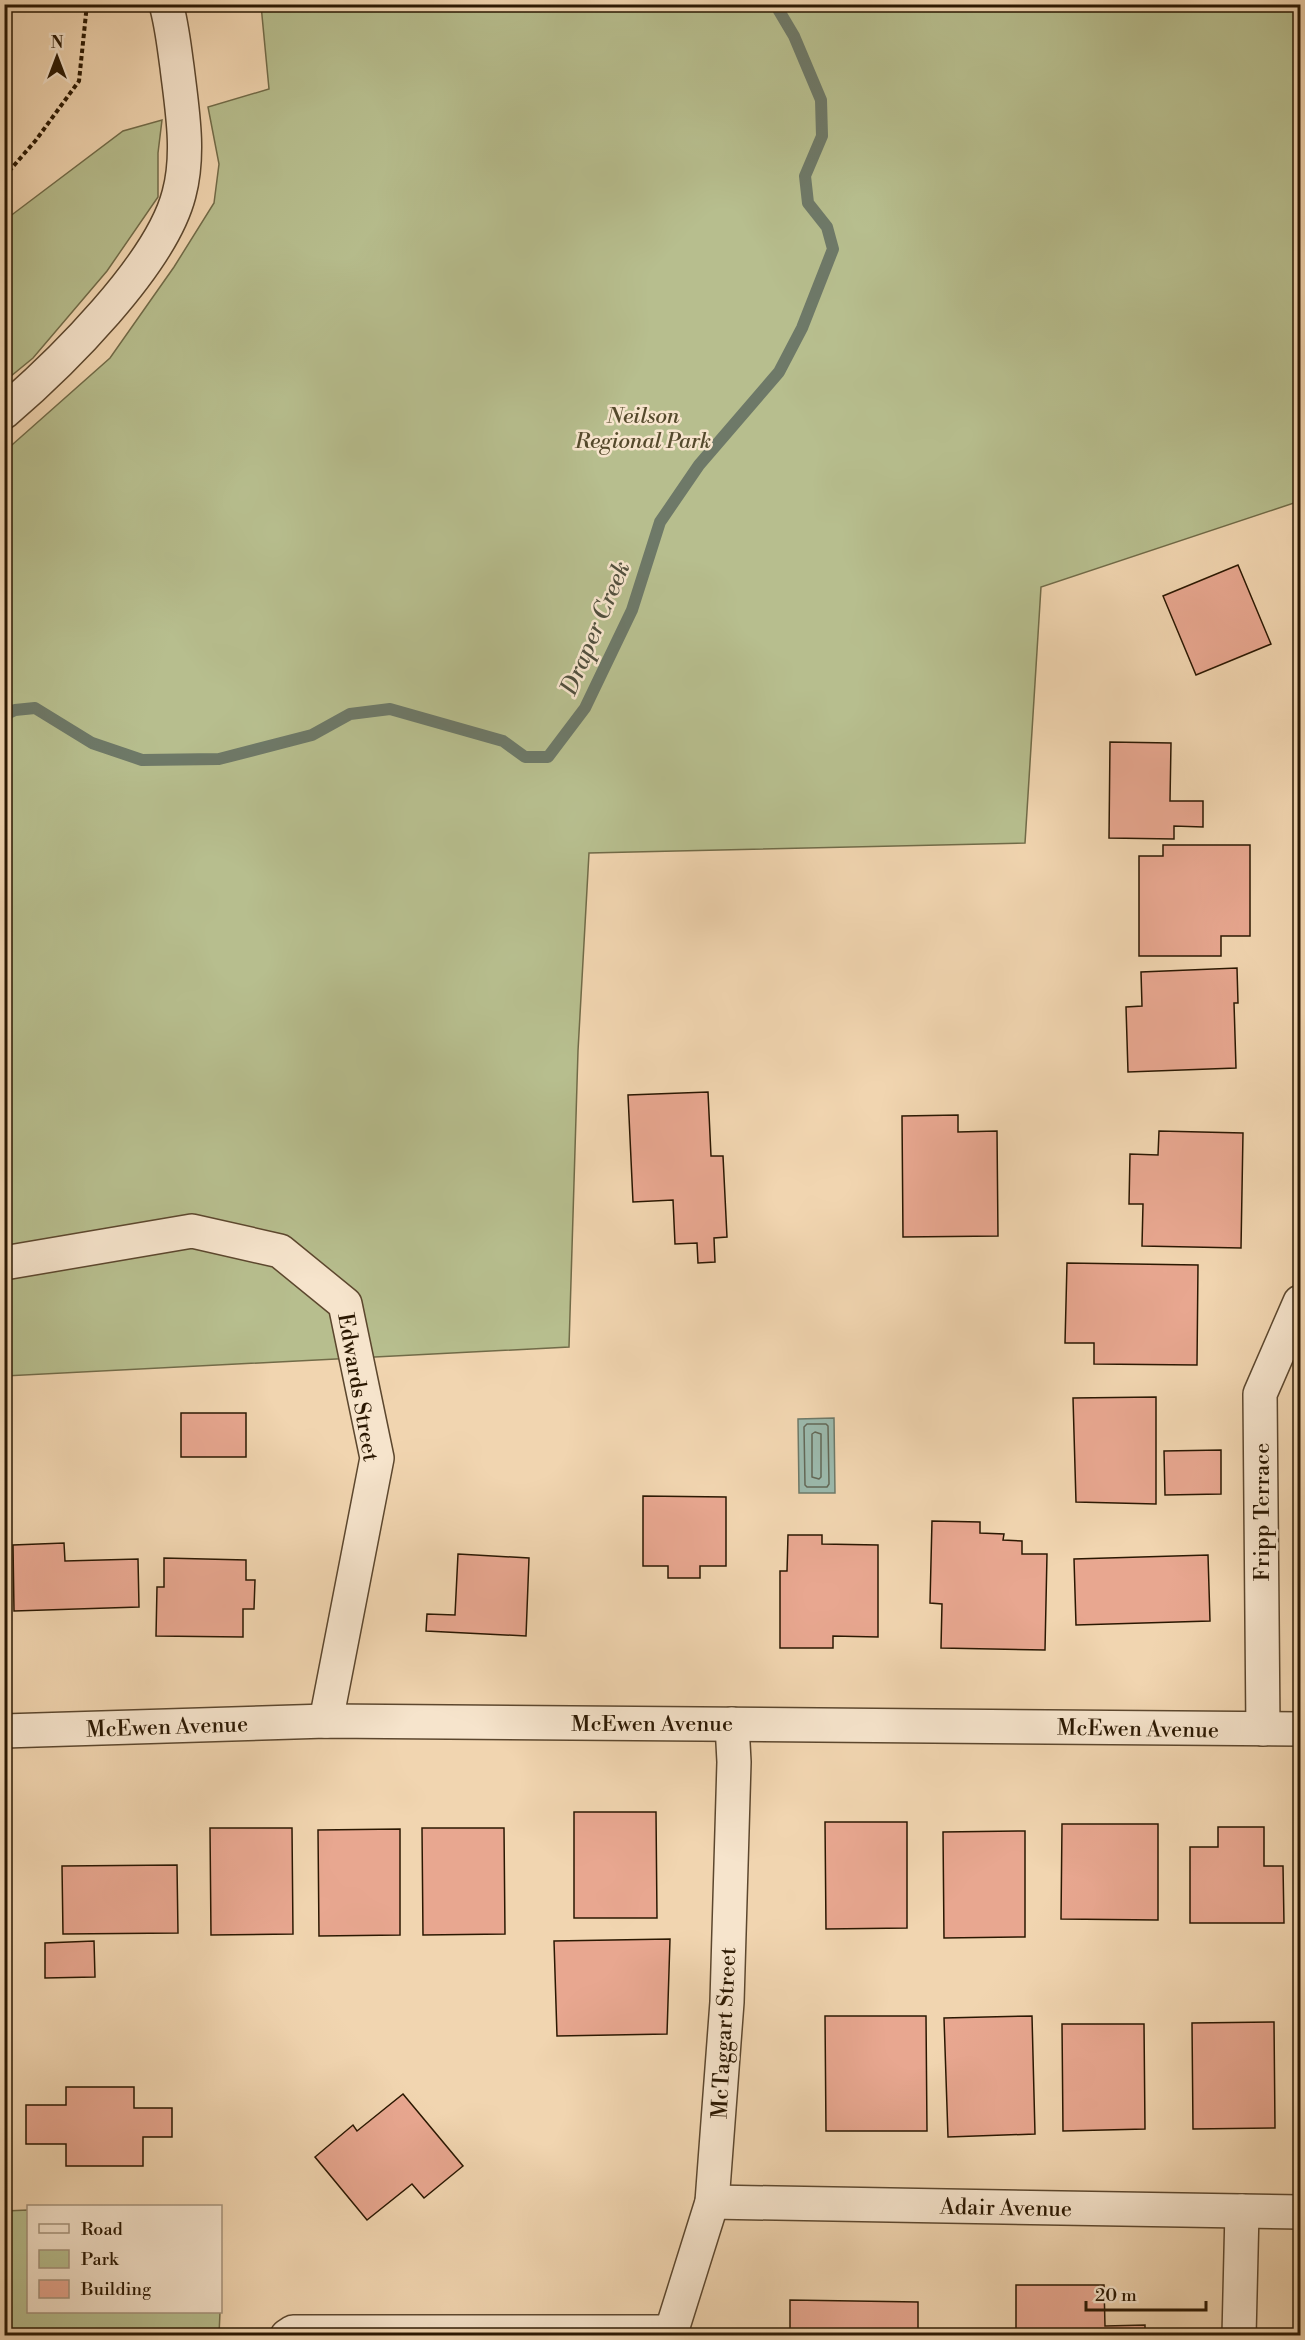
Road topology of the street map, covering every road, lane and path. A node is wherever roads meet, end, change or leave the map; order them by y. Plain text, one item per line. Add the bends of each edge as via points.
1 (87, 4) edge
2 (166, 4) edge
3 (4, 177) edge
4 (4, 412) edge
5 (4, 1263) edge
6 (1300, 1302) edge
7 (326, 1721) junction
8 (732, 1724) junction
9 (1263, 1729) junction
10 (1300, 1729) edge
11 (4, 1731) edge
12 (712, 2202) junction
13 (1242, 2211) junction
14 (1300, 2212) edge
15 (670, 2334) edge
16 (287, 2336) edge
17 (1239, 2336) edge

1 - 3 path via 79,81
2 - 4 street via 182,108 185,158 179,195 164,231 134,279 75,344
5 - 7 street, Edwards Street via 192,1231 280,1251 345,1304 377,1458
6 - 9 street, Fripp Terrace via 1260,1394
7 - 8 street, McEwen Avenue
7 - 11 street, McEwen Avenue
8 - 9 street, McEwen Avenue
8 - 12 street, McTaggart Street via 727,2002
9 - 10 street, McEwen Avenue
12 - 13 street, Adair Avenue
12 - 15 street, McTaggart Street
13 - 14 street, Adair Avenue
13 - 17 street
15 - 16 street via 293,2332

